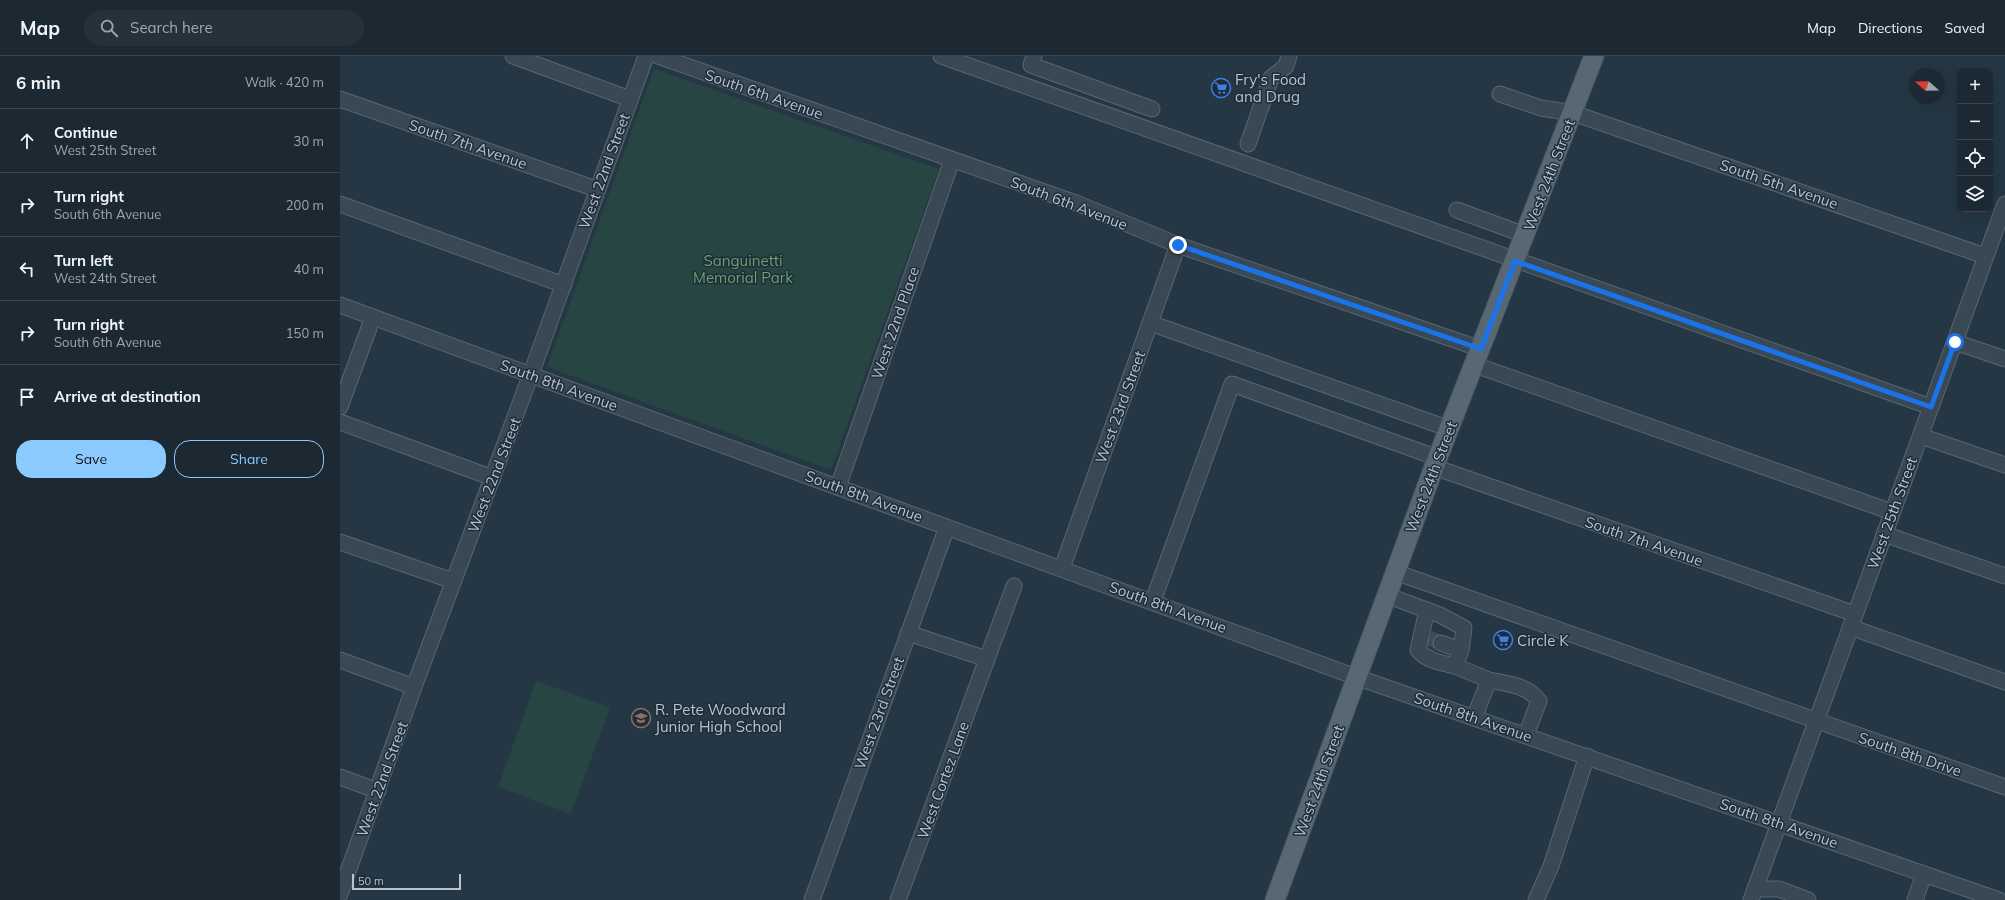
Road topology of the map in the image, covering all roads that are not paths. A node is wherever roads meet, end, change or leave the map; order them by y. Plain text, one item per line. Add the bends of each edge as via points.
1 (513, 56) edge
2 (646, 56) edge
3 (658, 56) edge
4 (941, 56) edge
5 (1034, 56) edge
6 (1289, 56) edge
7 (1594, 56) edge
8 (1500, 94) dead end
9 (340, 99) edge
10 (630, 99) junction
11 (1152, 109) dead end
12 (1573, 113) junction
13 (1248, 144) dead end
14 (952, 160) junction
15 (596, 189) junction
16 (340, 204) edge
17 (2005, 204) edge
18 (1457, 210) dead end
19 (1525, 235) junction
20 (1178, 245) junction
21 (1986, 256) junction
22 (1515, 261) junction
23 (564, 285) junction
24 (340, 306) edge
25 (373, 317) junction
26 (1150, 323) junction
27 (1955, 342) junction
28 (1478, 357) junction
29 (2005, 360) edge
30 (531, 374) junction
31 (340, 407) edge
32 (1931, 407) junction
33 (340, 422) edge
34 (1450, 429) junction
35 (1921, 436) junction
36 (1436, 463) junction
37 (2005, 465) edge
38 (493, 478) junction
39 (838, 486) junction
40 (1892, 512) junction
41 (946, 527) junction
42 (1884, 534) junction
43 (340, 542) edge
44 (1062, 568) junction
45 (1395, 572) junction
46 (2005, 576) edge
47 (453, 581) junction
48 (1014, 586) dead end
49 (1386, 595) junction
50 (1153, 601) junction
51 (1427, 610) junction
52 (1852, 621) junction
53 (908, 633) junction
54 (1430, 639) junction
55 (1461, 650) junction
56 (340, 660) edge
57 (987, 660) junction
58 (1455, 666) junction
59 (1356, 677) junction
60 (1489, 680) junction
61 (2005, 682) edge
62 (414, 687) junction
63 (1474, 718) junction
64 (1816, 721) junction
65 (1526, 735) junction
66 (1587, 756) junction
67 (340, 777) edge
68 (2005, 787) edge
69 (378, 792) junction
70 (1780, 823) junction
71 (1924, 874) junction
72 (340, 894) edge
73 (1754, 894) edge
74 (812, 900) edge
75 (898, 900) edge
76 (1275, 900) edge
77 (1536, 900) edge
78 (1808, 900) edge
79 (1915, 900) edge
80 (1999, 900) edge

1 - 10 street
2 - 10 street, West 22nd Street
3 - 14 street, South 6th Avenue
4 - 22 street
5 - 11 street via 1031,65
6 - 13 street via 1286,66 1271,78
7 - 12 main road, West 24th Street
8 - 12 street, South 5th Avenue via 1542,108
9 - 15 street, South 7th Avenue
10 - 15 street, West 22nd Street
12 - 19 main road, West 24th Street
12 - 21 street, South 5th Avenue
14 - 20 street, South 6th Avenue via 1076,203
14 - 39 street, West 22nd Place
15 - 23 street, West 22nd Street
16 - 23 street
17 - 21 street, West 25th Street
18 - 19 street
19 - 22 main road, West 24th Street
20 - 26 street, West 23rd Street
20 - 28 street, South 6th Avenue
21 - 27 street, West 25th Street
22 - 28 main road, West 24th Street
22 - 32 street
23 - 30 street, West 22nd Street
24 - 25 street, South 8th Avenue
25 - 30 street, South 8th Avenue
25 - 31 street
26 - 34 street
26 - 44 street, West 23rd Street
27 - 29 street
27 - 32 street, West 25th Street
28 - 34 main road, West 24th Street
28 - 40 street, South 6th Avenue
30 - 38 street, West 22nd Street
30 - 39 street, South 8th Avenue
32 - 35 street, West 25th Street
33 - 38 street
34 - 36 main road, West 24th Street
35 - 37 street
35 - 40 street, West 25th Street
36 - 45 main road, West 24th Street
36 - 50 street, South 7th Avenue via 1232,384
36 - 52 street, South 7th Avenue
38 - 47 street, West 22nd Street
39 - 41 street, South 8th Avenue
40 - 42 street, West 25th Street
41 - 44 street, South 8th Avenue
41 - 53 street, West 23rd Street
42 - 46 street
42 - 52 street, West 25th Street
43 - 47 street
44 - 50 street, South 8th Avenue
45 - 49 main road, West 24th Street
45 - 64 street, South 8th Drive
47 - 62 street, West 22nd Street
48 - 57 street, West Cortez Lane
49 - 51 street
49 - 59 main road, West 24th Street
50 - 59 street, South 8th Avenue
51 - 54 street
51 - 55 street via 1464,628
52 - 61 street, South 7th Avenue
52 - 64 street, West 25th Street
53 - 57 street
53 - 74 street, West 23rd Street
54 - 55 street
54 - 58 street via 1418,650 1422,655
55 - 58 street
56 - 62 street
57 - 75 street, West Cortez Lane
58 - 60 street
59 - 63 street, South 8th Avenue
59 - 76 main road, West 24th Street
60 - 63 street
60 - 65 street via 1520,686 1533,693 1540,701
62 - 69 street, West 22nd Street
63 - 65 street, South 8th Avenue
64 - 68 street, South 8th Drive
64 - 70 street, West 25th Street
65 - 66 street, South 8th Avenue
66 - 70 street, South 8th Avenue
66 - 77 street via 1551,866
67 - 69 street
69 - 72 street, West 22nd Street
70 - 71 street, South 8th Avenue
70 - 73 street, West 25th Street
71 - 79 street
71 - 80 street, South 8th Avenue
73 - 78 street via 1779,889

